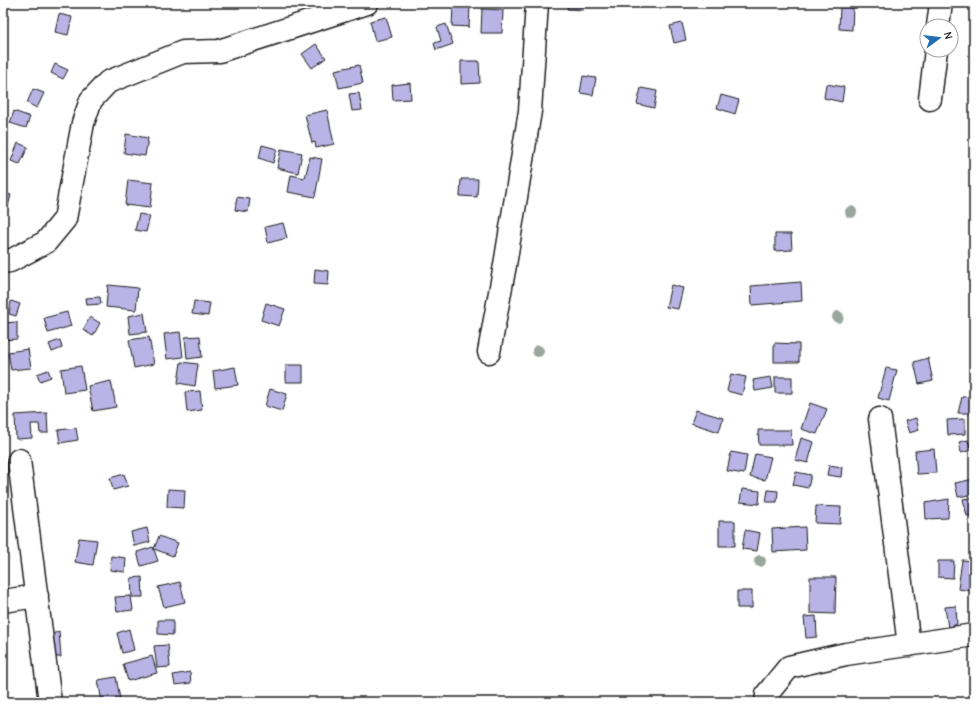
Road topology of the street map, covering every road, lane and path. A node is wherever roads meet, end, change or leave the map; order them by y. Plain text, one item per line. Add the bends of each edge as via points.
1 (367, 3) edge
2 (537, 3) edge
3 (941, 3) edge
4 (939, 18) edge
5 (935, 58) edge
6 (930, 99) dead end
7 (3, 262) edge
8 (489, 352) dead end
9 (880, 419) dead end
10 (19, 460) dead end
11 (36, 596) junction
12 (3, 601) edge
13 (974, 635) edge
14 (909, 645) junction
15 (50, 702) edge
16 (766, 702) edge

1 - 7 street via 219,51 183,52 108,82 91,100 83,124 66,219 46,242 10,261
2 - 8 street via 530,111
3 - 4 street
5 - 6 street
9 - 14 street
10 - 11 street
11 - 12 street
11 - 15 street
13 - 14 street
14 - 16 street via 846,654 789,667 767,694

